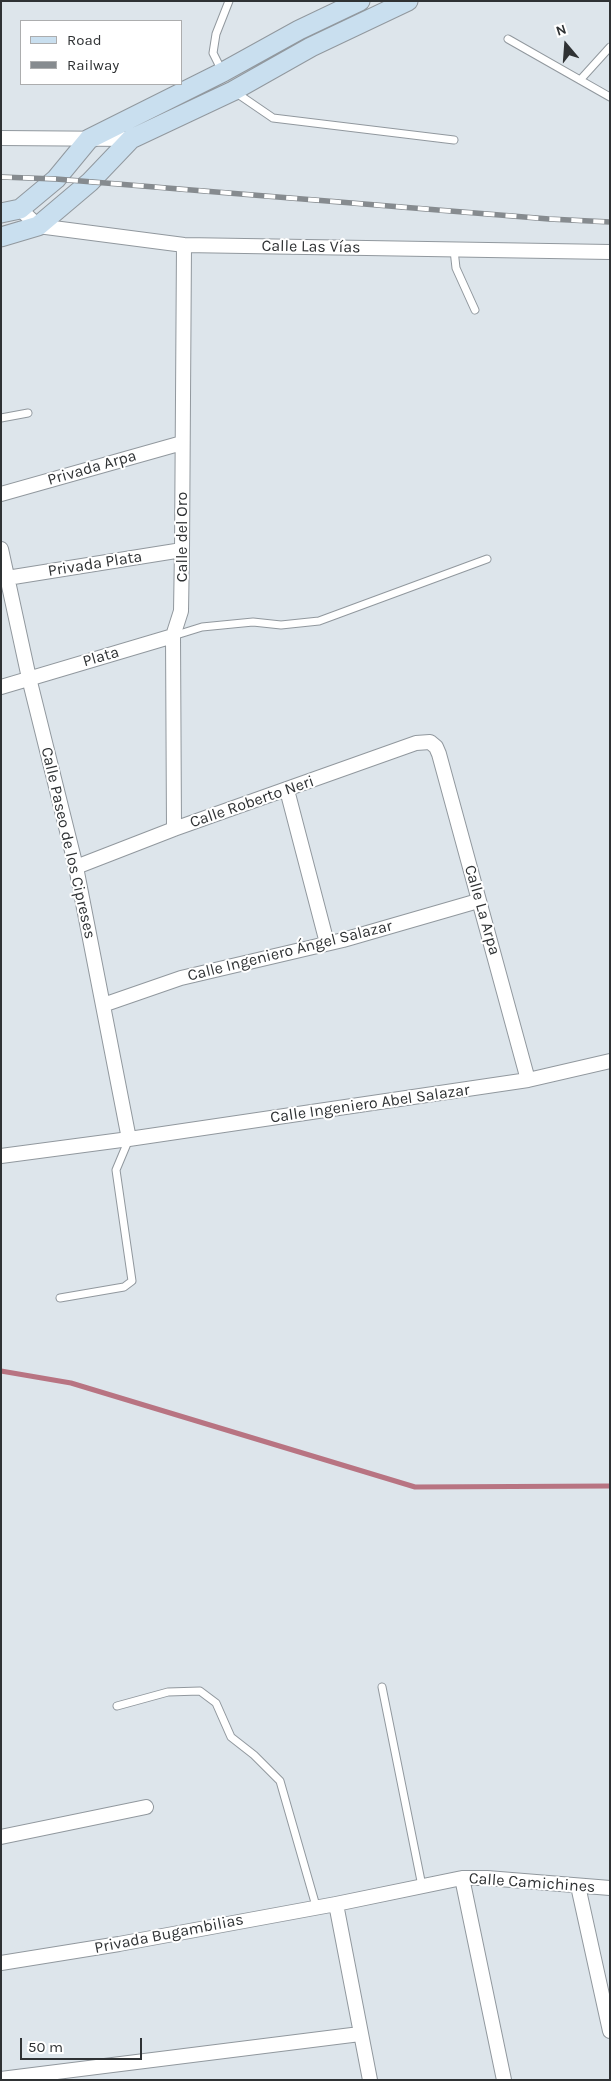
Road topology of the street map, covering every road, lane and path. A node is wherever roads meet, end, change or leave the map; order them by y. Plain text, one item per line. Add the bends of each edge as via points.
1 (229, 1) edge
2 (360, 1) edge
3 (408, 1) edge
4 (508, 39) dead end
5 (610, 47) edge
6 (223, 72) junction
7 (581, 79) junction
8 (233, 91) junction
9 (610, 97) edge
10 (1, 138) edge
11 (89, 139) junction
12 (131, 139) junction
13 (454, 140) dead end
14 (20, 209) junction
15 (1, 213) edge
16 (38, 226) junction
17 (1, 237) edge
18 (184, 245) junction
19 (454, 250) junction
20 (610, 252) edge
21 (475, 310) dead end
22 (28, 413) dead end
23 (1, 418) edge
24 (182, 443) junction
25 (1, 494) edge
26 (1, 549) edge
27 (182, 550) junction
28 (487, 559) dead end
29 (7, 578) junction
30 (173, 636) junction
31 (29, 678) junction
32 (1, 687) edge
33 (430, 742) joint
34 (287, 790) junction
35 (174, 829) junction
36 (76, 866) junction
37 (478, 901) junction
38 (327, 943) junction
39 (103, 1005) junction
40 (610, 1061) edge
41 (528, 1080) junction
42 (129, 1139) junction
43 (1, 1156) edge
44 (60, 1298) dead end
45 (382, 1687) dead end
46 (117, 1706) dead end
47 (146, 1807) dead end
48 (1, 1836) edge
49 (462, 1878) junction
50 (422, 1886) junction
51 (578, 1886) junction
52 (610, 1888) edge
53 (336, 1904) junction
54 (316, 1906) junction
55 (1, 1963) edge
56 (610, 2031) edge
57 (360, 2034) junction
58 (1, 2079) edge
59 (370, 2080) edge
60 (504, 2080) edge

1 - 6 lane via 216,34 213,53
2 - 6 street
3 - 8 street via 311,47
4 - 7 lane
5 - 7 lane
6 - 11 street
7 - 9 lane
8 - 12 street
8 - 13 lane via 273,118
10 - 11 street
11 - 12 street
11 - 14 street via 56,179
12 - 16 street via 90,182
14 - 15 street
14 - 16 street
16 - 17 street
16 - 18 street, Calle Las Vías
18 - 19 street, Calle Las Vías
18 - 24 street, Calle del Oro
19 - 20 street, Calle Las Vías
19 - 21 lane via 456,268
22 - 23 lane
24 - 25 street, Privada Arpa
24 - 27 street, Calle del Oro
26 - 29 street, Calle Paseo de los Cipreses
27 - 29 street, Privada Plata
27 - 30 street, Calle del Oro via 181,611
28 - 30 lane via 319,621 281,626 253,622 211,626
29 - 31 street, Calle Paseo de los Cipreses
30 - 31 street, Plata
30 - 35 street, Calle del Oro
31 - 32 street, Plata
31 - 36 street, Calle Paseo de los Cipreses
33 - 34 street, Calle Roberto Neri via 416,743
33 - 37 street, Calle La Arpa via 439,754
34 - 35 street, Calle Roberto Neri
34 - 38 street
35 - 36 street, Calle Roberto Neri
36 - 39 street, Calle Paseo de los Cipreses
37 - 38 street, Calle Ingeniero Ángel Salazar
37 - 41 street, Calle La Arpa
38 - 39 street, Calle Ingeniero Ángel Salazar via 180,978
39 - 42 street, Calle Paseo de los Cipreses
40 - 41 street, Calle Ingeniero Abel Salazar
41 - 42 street, Calle Ingeniero Abel Salazar
42 - 43 street, Calle Ingeniero Abel Salazar
42 - 44 lane via 116,1170 132,1281 124,1287
45 - 50 lane
46 - 54 lane via 168,1692 200,1691 216,1703 231,1737 280,1781
47 - 48 street
49 - 50 street, Calle Camichines
49 - 51 street, Calle Camichines
49 - 60 street
50 - 53 street, Calle Camichines
51 - 52 street, Calle Camichines
51 - 56 street
53 - 54 street, Privada Bugambilias
53 - 57 street
54 - 55 street, Privada Bugambilias
57 - 58 street
57 - 59 street

